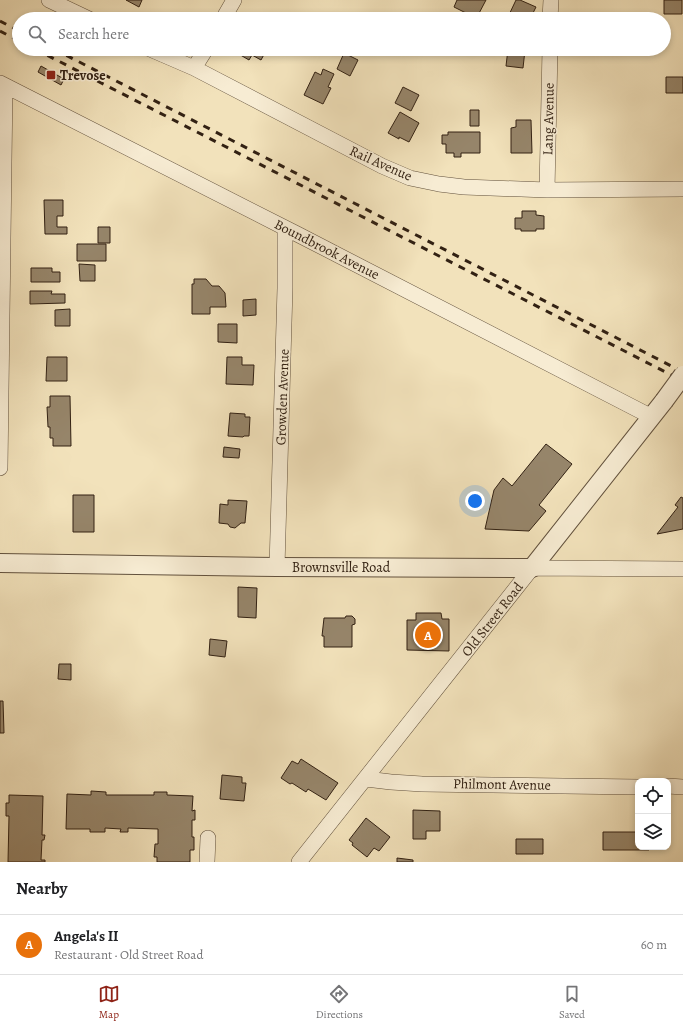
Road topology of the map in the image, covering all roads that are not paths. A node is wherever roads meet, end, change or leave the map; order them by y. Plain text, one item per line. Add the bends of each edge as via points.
1 (49, 0) edge
2 (234, 0) edge
3 (551, 0) edge
4 (74, 12) edge
5 (227, 12) edge
6 (550, 12) edge
7 (166, 56) edge
8 (202, 56) edge
9 (550, 56) edge
10 (194, 68) junction
11 (3, 85) edge
12 (683, 189) edge
13 (547, 190) junction
14 (285, 228) junction
15 (683, 375) edge
16 (652, 417) junction
17 (0, 468) edge
18 (0, 563) edge
19 (277, 567) junction
20 (532, 568) junction
21 (683, 569) edge
22 (366, 779) junction
23 (671, 786) edge
24 (635, 787) edge
25 (683, 787) edge
26 (208, 838) dead end
27 (207, 862) edge
28 (299, 862) edge

1 - 4 street
2 - 5 street
3 - 6 street
7 - 10 street, Rail Avenue
8 - 10 street
9 - 13 street, Lang Avenue
10 - 13 street, Rail Avenue via 382,166 410,178 464,187
11 - 14 street, Boundbrook Avenue
11 - 17 street
12 - 13 street, Rail Avenue
14 - 16 street, Boundbrook Avenue
14 - 19 street, Growden Avenue
15 - 16 street, Old Street Road, bridge
16 - 20 street, Old Street Road
18 - 19 street, Brownsville Road
19 - 20 street, Brownsville Road
20 - 21 street, Brownsville Road
20 - 22 street, Old Street Road
22 - 24 street, Philmont Avenue via 422,784
22 - 28 street, Old Street Road
23 - 25 street
26 - 27 street

